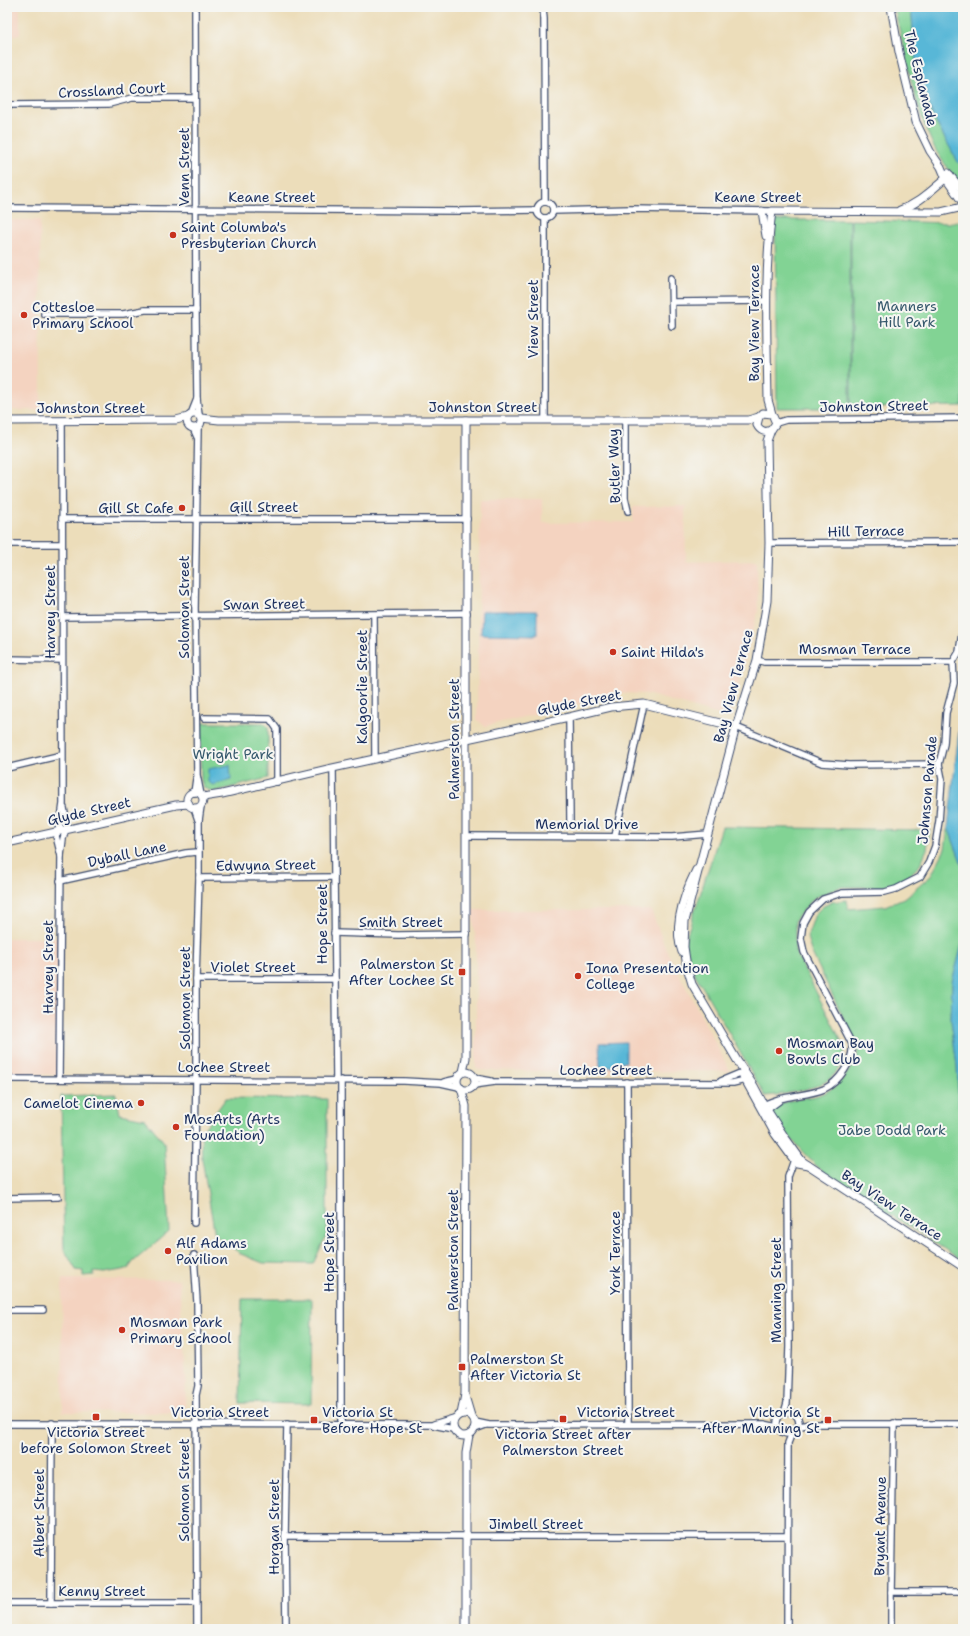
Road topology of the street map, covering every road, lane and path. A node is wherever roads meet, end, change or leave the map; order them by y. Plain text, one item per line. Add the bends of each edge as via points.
1 (195, 7) edge
2 (543, 7) edge
3 (886, 7) edge
4 (891, 10) edge
5 (195, 98) junction
6 (7, 105) edge
7 (948, 177) junction
8 (963, 191) edge
9 (545, 202) junction
10 (963, 203) edge
11 (7, 208) edge
12 (963, 208) edge
13 (196, 210) junction
14 (537, 210) junction
15 (553, 211) junction
16 (762, 211) junction
17 (772, 211) junction
18 (896, 211) junction
19 (545, 218) junction
20 (767, 246) junction
21 (671, 278) dead end
22 (766, 301) junction
23 (672, 302) junction
24 (196, 310) junction
25 (44, 314) dead end
26 (672, 326) dead end
27 (768, 400) junction
28 (760, 418) junction
29 (774, 418) junction
30 (963, 418) edge
31 (466, 420) junction
32 (544, 420) junction
33 (7, 421) edge
34 (62, 421) junction
35 (195, 421) junction
36 (625, 421) junction
37 (762, 430) junction
38 (771, 430) junction
39 (768, 441) junction
40 (628, 511) dead end
41 (62, 519) junction
42 (196, 519) junction
43 (467, 519) junction
44 (963, 542) edge
45 (7, 544) edge
46 (62, 544) junction
47 (769, 544) junction
48 (467, 613) junction
49 (374, 615) junction
50 (62, 617) junction
51 (195, 617) junction
52 (963, 628) edge
53 (7, 659) edge
54 (62, 660) junction
55 (757, 660) junction
56 (953, 662) junction
57 (644, 704) junction
58 (569, 717) junction
59 (204, 718) dead end
60 (736, 727) junction
61 (466, 739) junction
62 (62, 755) junction
63 (375, 759) junction
64 (939, 764) junction
65 (7, 768) edge
66 (333, 768) junction
67 (277, 782) junction
68 (196, 800) junction
69 (62, 804) junction
70 (570, 820) dead end
71 (66, 829) junction
72 (58, 832) junction
73 (708, 834) junction
74 (467, 836) junction
75 (615, 836) junction
76 (7, 843) edge
77 (198, 852) junction
78 (61, 856) junction
79 (334, 877) junction
80 (199, 878) junction
81 (60, 881) junction
82 (334, 933) junction
83 (467, 934) junction
84 (196, 979) junction
85 (335, 979) junction
86 (466, 1058) junction
87 (463, 1072) junction
88 (743, 1072) junction
89 (7, 1079) edge
90 (59, 1079) junction
91 (196, 1079) junction
92 (457, 1079) junction
93 (747, 1079) junction
94 (338, 1080) junction
95 (473, 1081) junction
96 (627, 1082) junction
97 (717, 1082) junction
98 (441, 1083) junction
99 (460, 1088) junction
100 (466, 1106) junction
101 (764, 1109) junction
102 (797, 1159) junction
103 (58, 1197) dead end
104 (7, 1198) edge
105 (194, 1223) dead end
106 (194, 1255) dead end
107 (963, 1267) edge
108 (7, 1310) edge
109 (43, 1310) dead end
110 (465, 1395) junction
111 (788, 1403) junction
112 (793, 1414) junction
113 (781, 1415) junction
114 (457, 1416) junction
115 (798, 1419) junction
116 (474, 1422) junction
117 (52, 1423) junction
118 (894, 1423) junction
119 (7, 1424) edge
120 (196, 1424) junction
121 (287, 1424) junction
122 (341, 1424) junction
123 (434, 1424) junction
124 (628, 1424) junction
125 (764, 1424) junction
126 (809, 1424) junction
127 (963, 1424) edge
128 (777, 1427) junction
129 (797, 1427) junction
130 (453, 1429) junction
131 (782, 1432) junction
132 (792, 1433) junction
133 (460, 1435) junction
134 (469, 1435) junction
135 (788, 1443) junction
136 (466, 1453) junction
137 (286, 1536) junction
138 (788, 1536) junction
139 (466, 1537) junction
140 (890, 1592) junction
141 (963, 1592) edge
142 (7, 1603) edge
143 (51, 1603) junction
144 (196, 1603) junction
145 (197, 1629) edge
146 (286, 1629) edge
147 (466, 1629) edge
148 (788, 1629) edge
149 (891, 1629) edge

1 - 5 street, Venn Street
2 - 9 street
3 - 4 street, The Esplanade
4 - 7 street, The Esplanade via 916,122 930,151
5 - 6 street, Crossland Court via 132,98 109,104
5 - 13 street, Venn Street
7 - 8 street, The Esplanade
7 - 10 street, The Esplanade
7 - 18 street via 920,201
9 - 14 street via 540,204
9 - 15 street via 550,204
11 - 13 street, Keane Street
12 - 18 street, Keane Street via 941,212
13 - 14 street, Keane Street
13 - 24 street, Venn Street
14 - 19 street via 538,215
15 - 16 street, Keane Street
15 - 19 street via 552,215
16 - 17 street, Keane Street
16 - 20 street, Bay View Terrace
17 - 18 street, Keane Street
17 - 20 street, Bay View Terrace
19 - 32 street, View Street
20 - 22 street, Bay View Terrace
21 - 23 street
22 - 23 street
22 - 27 street, Bay View Terrace
23 - 26 street
24 - 25 street via 145,310 123,314
24 - 35 street, Venn Street via 198,399
27 - 28 street, Bay View Terrace
27 - 29 street, Bay View Terrace
28 - 29 street
28 - 36 street, Johnston Street
28 - 37 street, Bay View Terrace
29 - 30 street, Johnston Street
29 - 38 street, Bay View Terrace
31 - 32 street, Johnston Street
31 - 35 street, Johnston Street
31 - 43 street, Palmerston Street
32 - 36 street, Johnston Street
33 - 34 street, Johnston Street
34 - 35 street, Johnston Street
34 - 41 street, Harvey Street
35 - 42 street, Solomon Street via 198,439
36 - 40 street, Butler Way via 625,498
37 - 38 street
37 - 39 street, Bay View Terrace
38 - 39 street, Bay View Terrace
39 - 47 street, Bay View Terrace
41 - 42 street, Gill Street
41 - 46 street, Harvey Street
42 - 43 street, Gill Street
42 - 51 street, Solomon Street
43 - 48 street, Palmerston Street
44 - 47 street, Hill Terrace
45 - 46 street
46 - 50 street, Harvey Street
47 - 55 street, Bay View Terrace via 767,602
48 - 49 street, Swan Street
48 - 61 street, Palmerston Street
49 - 51 street, Swan Street
49 - 63 street, Kalgoorlie Street
50 - 51 street, Swan Street
50 - 54 street, Harvey Street
51 - 68 street, Solomon Street
52 - 56 street, Johnson Parade via 959,652
53 - 54 street
54 - 62 street, Harvey Street
55 - 56 street, Mosman Terrace
55 - 60 street, Bay View Terrace
56 - 64 street, Johnson Parade via 954,683 946,713 944,744
57 - 58 street, Glyde Street via 611,707
57 - 60 street, Glyde Street
57 - 75 street
58 - 61 street, Glyde Street
58 - 70 street
59 - 67 street via 270,719 277,729
60 - 64 street, Glyde Street via 822,763
60 - 73 street, Bay View Terrace
61 - 63 street, Glyde Street
61 - 74 street, Palmerston Street
62 - 65 street
62 - 69 street, Harvey Street
63 - 66 street, Glyde Street
64 - 101 street, Johnson Parade via 942,779 936,846 920,877 885,892 829,896 818,902 803,923 801,938 804,952 852,1044 851,1060 824,1089 783,1098
66 - 67 street, Glyde Street
66 - 79 street, Hope Street
67 - 68 street, Glyde Street
68 - 71 street, Glyde Street
68 - 77 street, Solomon Street
69 - 71 street, Harvey Street via 68,825
69 - 72 street, Harvey Street
71 - 72 street, Glyde Street
71 - 78 street, Harvey Street
72 - 76 street, Glyde Street
72 - 78 street, Harvey Street via 57,844
73 - 75 street, Memorial Drive via 672,837
73 - 88 street, Bay View Terrace via 685,921 687,967 692,984
74 - 75 street, Memorial Drive
74 - 83 street, Palmerston Street
77 - 80 street, Solomon Street
77 - 81 street, Dyball Lane
78 - 81 street, Harvey Street
79 - 80 street, Edwyna Street
79 - 82 street, Hope Street
80 - 84 street, Solomon Street
81 - 90 street, Harvey Street
82 - 83 street, Smith Street
82 - 85 street, Hope Street
83 - 86 street, Palmerston Street
84 - 85 street, Violet Street
84 - 91 street, Solomon Street
85 - 94 street, Hope Street
86 - 87 street, Palmerston Street
86 - 95 street, Palmerston Street
87 - 92 street
87 - 95 street
88 - 93 street, Bay View Terrace
88 - 97 street, Lochee Street
89 - 90 street, Lochee Street
90 - 91 street, Lochee Street
91 - 94 street, Lochee Street
91 - 105 street, Solomon Street
92 - 98 street, Lochee Street
92 - 99 street, Palmerston Street
93 - 97 street, Lochee Street via 733,1083
93 - 101 street, Bay View Terrace
94 - 98 street, Lochee Street
94 - 122 street, Hope Street
95 - 96 street, Lochee Street
95 - 99 street via 466,1090
95 - 100 street, Palmerston Street
96 - 97 street, Lochee Street
96 - 124 street, York Terrace
98 - 99 street, Lochee Street
99 - 100 street, Palmerston Street
100 - 110 street, Palmerston Street
101 - 102 street, Bay View Terrace
102 - 107 street, Bay View Terrace
102 - 111 street, Manning Street via 788,1177
103 - 104 street
106 - 120 street, Solomon Street via 198,1340
108 - 109 street
110 - 114 street, Palmerston Street
110 - 116 street, Palmerston Street
111 - 112 street, Manning Street
111 - 113 street, Manning Street
112 - 113 street
112 - 115 street
113 - 125 street, Victoria Street
113 - 128 street
114 - 116 street via 468,1414
114 - 123 street, Victoria Street
114 - 130 street via 453,1422
115 - 126 street
115 - 129 street
116 - 124 street, Victoria Street
116 - 134 street
117 - 119 street, Victoria Street
117 - 120 street, Victoria Street
117 - 143 street, Albert Street
118 - 126 street
118 - 127 street
118 - 140 street, Bryant Avenue
120 - 121 street, Victoria Street
120 - 144 street, Solomon Street
121 - 122 street, Victoria Street
121 - 137 street, Horgan Street
122 - 123 street, Victoria Street
123 - 130 street, Victoria Street
124 - 125 street, Victoria Street
125 - 128 street, Victoria Street
126 - 129 street
128 - 131 street
129 - 132 street
130 - 133 street
131 - 132 street
131 - 135 street
132 - 135 street
133 - 134 street
133 - 136 street
134 - 136 street
135 - 138 street
136 - 139 street
137 - 139 street, Jimbell Street
137 - 146 street, Horgan Street
138 - 139 street, Jimbell Street
138 - 148 street
139 - 147 street
140 - 141 street
140 - 149 street, Bryant Avenue
142 - 143 street, Kenny Street
143 - 144 street, Kenny Street
144 - 145 street, Solomon Street

